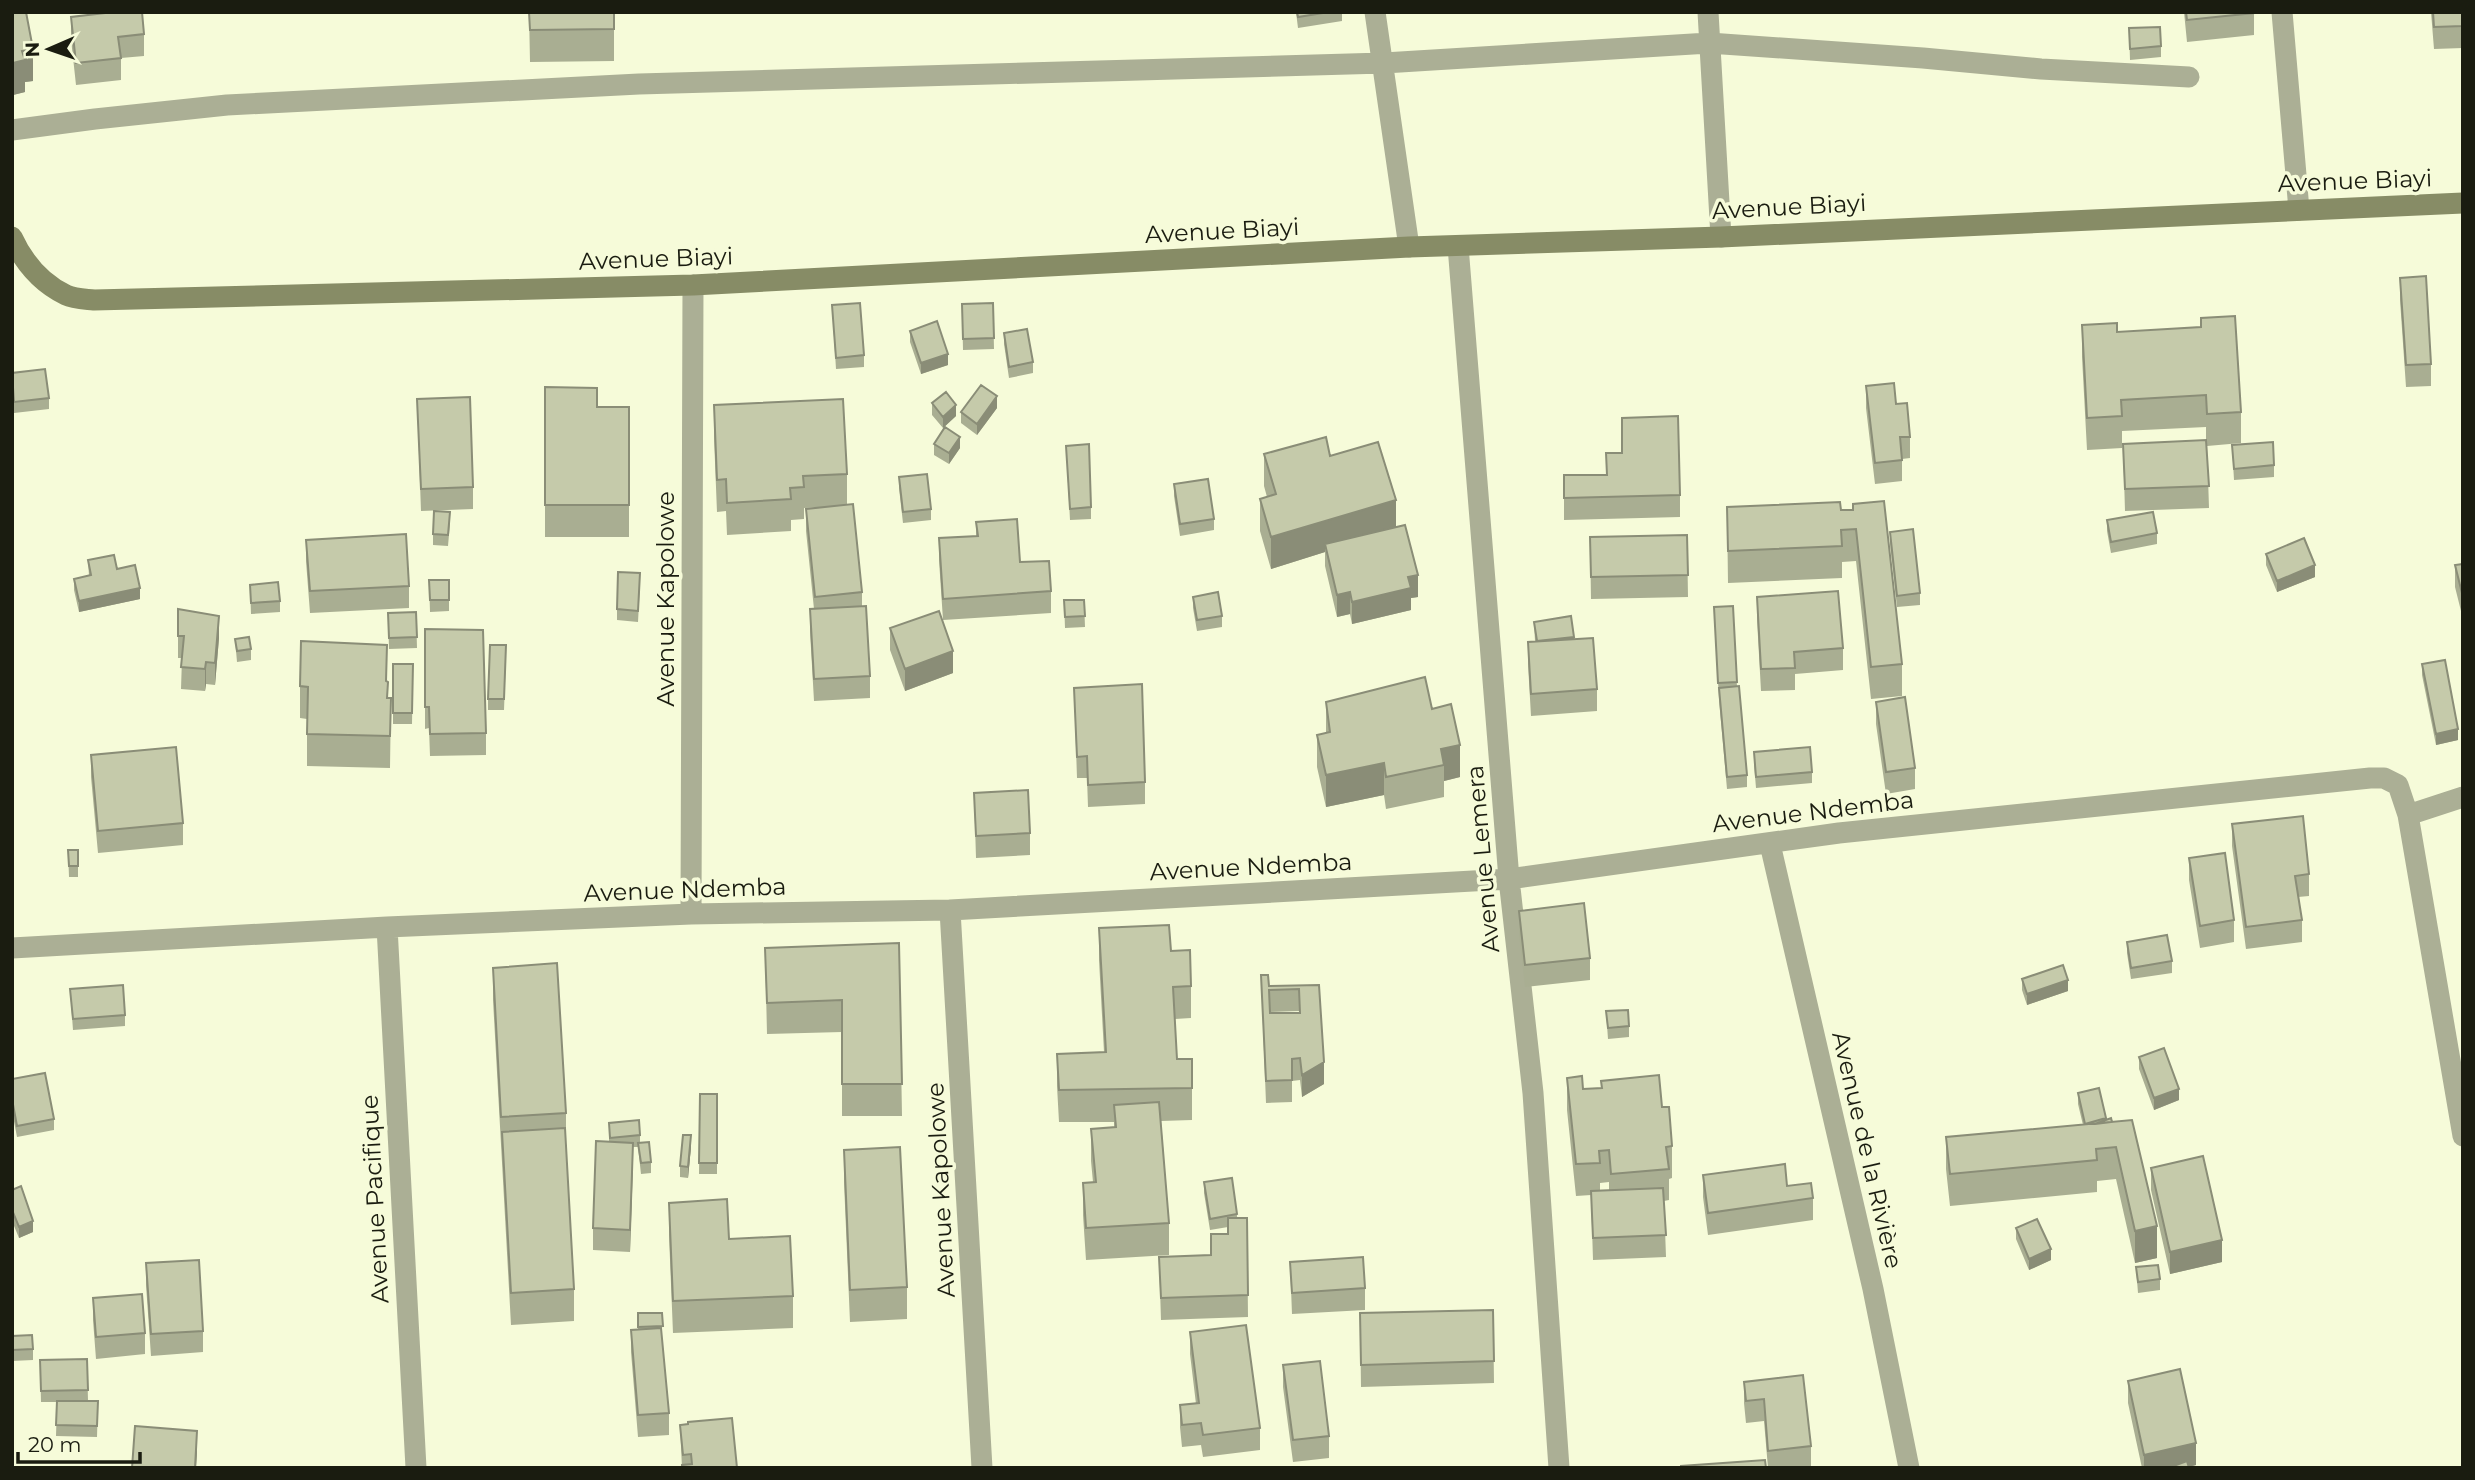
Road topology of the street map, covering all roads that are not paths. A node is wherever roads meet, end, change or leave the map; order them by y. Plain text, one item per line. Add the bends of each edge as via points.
1 (1375, 12) edge
2 (1708, 12) edge
3 (2282, 12) edge
4 (1709, 43) junction
5 (1384, 63) junction
6 (2189, 77) dead end
7 (12, 130) edge
8 (2463, 203) edge
9 (2299, 210) junction
10 (12, 237) edge
11 (1721, 237) junction
12 (1458, 246) junction
13 (1409, 247) junction
14 (693, 285) junction
15 (2463, 797) edge
16 (2408, 815) junction
17 (1770, 844) junction
18 (1510, 879) junction
19 (950, 910) junction
20 (691, 914) junction
21 (387, 928) junction
22 (12, 948) edge
23 (2463, 1136) edge
24 (416, 1468) edge
25 (982, 1468) edge
26 (1559, 1468) edge
27 (1909, 1468) edge

1 - 5 street
2 - 4 street
3 - 9 street
4 - 5 street
4 - 6 street
4 - 11 street
5 - 7 street via 639,83 227,105
5 - 13 street
8 - 9 street, Avenue Biayi
9 - 11 street, Avenue Biayi
10 - 14 street, Avenue Biayi via 48,284 68,296 94,300
11 - 12 street, Avenue Biayi
12 - 13 street, Avenue Biayi
12 - 18 street, Avenue Lemera
13 - 14 street, Avenue Biayi
14 - 20 street, Avenue Kapolowe
15 - 16 street
16 - 17 street, Avenue Ndemba via 2398,785 2370,778
16 - 23 street
17 - 18 street, Avenue Ndemba
17 - 27 street, Avenue de la Rivière via 1870,1276
18 - 19 street, Avenue Ndemba
18 - 26 street, Avenue Lemera via 1533,1093
19 - 20 street, Avenue Ndemba
19 - 25 street, Avenue Kapolowe
20 - 21 street, Avenue Ndemba
21 - 22 street, Avenue Ndemba
21 - 24 street, Avenue Pacifique

